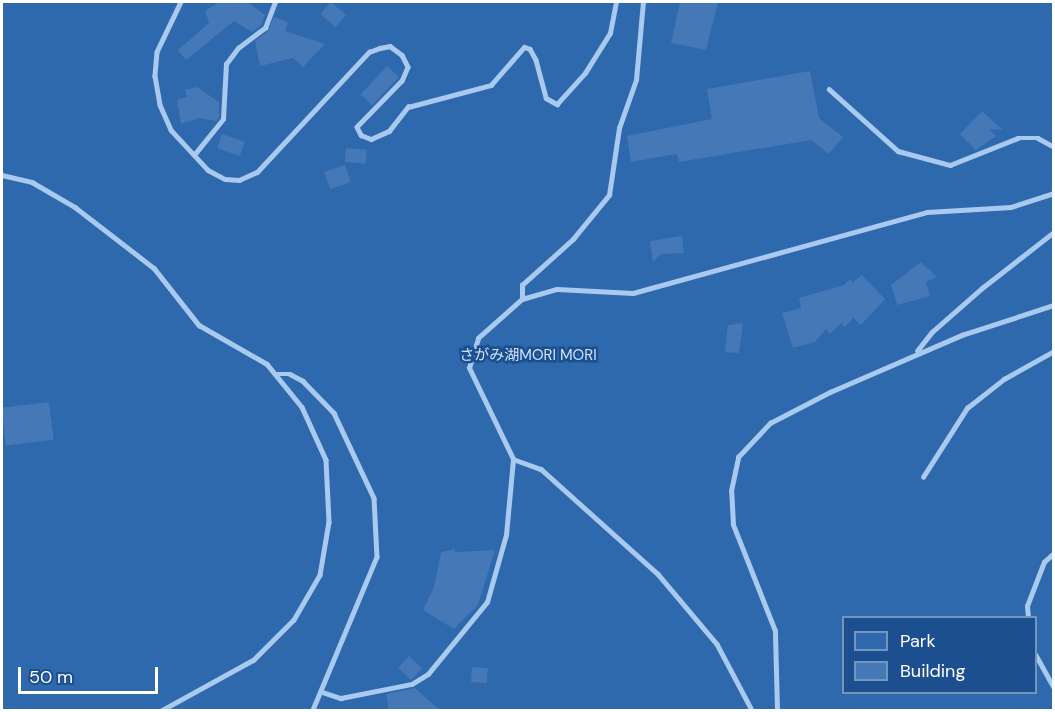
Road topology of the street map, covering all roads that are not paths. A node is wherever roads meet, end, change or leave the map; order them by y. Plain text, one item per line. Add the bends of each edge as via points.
1 (180, 2) edge
2 (275, 2) edge
3 (616, 2) edge
4 (644, 2) edge
5 (829, 89) dead end
6 (1053, 147) edge
7 (194, 155) junction
8 (2, 175) edge
9 (1053, 194) edge
10 (1053, 232) edge
11 (522, 299) junction
12 (1053, 305) edge
13 (1053, 351) edge
14 (915, 353) junction
15 (274, 374) junction
16 (513, 459) junction
17 (922, 477) dead end
18 (1053, 553) edge
19 (1028, 616) edge
20 (1037, 659) edge
21 (1053, 687) edge
22 (322, 692) junction
23 (163, 711) edge
24 (313, 711) edge
25 (752, 711) edge
26 (777, 711) edge

1 - 7 lane via 157,52 155,76 160,105 171,130
2 - 7 lane via 265,28 238,48 226,64 223,119
3 - 7 lane via 610,33 585,73 557,105 546,98 536,60 530,49 524,47 490,85 408,107 389,131 370,139 361,135 357,127 402,81 408,67 390,46 369,52 257,172 239,180 225,179 208,170
4 - 11 lane via 636,80 619,128 609,195 573,239 522,285
5 - 6 lane via 898,151 950,165 1017,138 1038,138
8 - 15 lane via 32,182 75,207 154,268 199,325 267,364
9 - 11 lane via 1011,207 927,212 633,293 556,289
10 - 14 lane via 948,318
11 - 16 lane via 478,338 469,368
12 - 14 lane
13 - 17 lane via 1004,379 967,408
14 - 26 lane via 770,423 738,457 731,491 733,525 775,631
15 - 22 lane via 290,374 303,381 334,413 374,498 377,557
15 - 23 lane via 302,407 326,460 328,522 320,575 294,620 254,660
16 - 22 lane via 506,535 487,602 454,645 428,674 412,684 340,698
16 - 25 lane via 541,469 658,574 717,644
18 - 19 lane via 1044,562 1027,606
20 - 21 lane
22 - 24 lane

